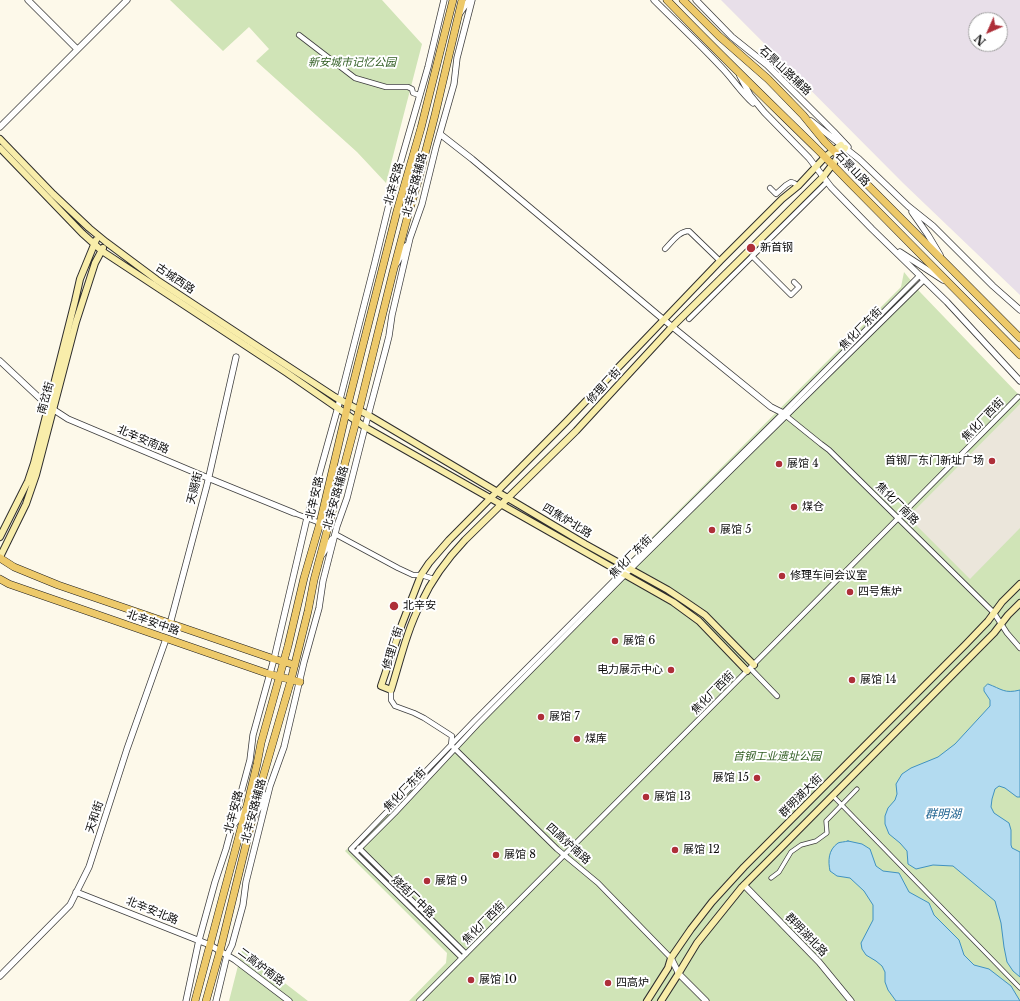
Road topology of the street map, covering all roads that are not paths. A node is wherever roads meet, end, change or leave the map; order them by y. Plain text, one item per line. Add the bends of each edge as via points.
1 (28, 0) edge
2 (127, 0) edge
3 (444, 0) edge
4 (453, 0) edge
5 (462, 0) edge
6 (468, 0) edge
7 (472, 0) edge
8 (654, 0) edge
9 (667, 0) edge
10 (683, 0) edge
11 (696, 0) edge
12 (458, 16) junction
13 (299, 35) dead end
14 (77, 49) junction
15 (439, 54) junction
16 (428, 67) junction
17 (736, 70) junction
18 (419, 95) junction
19 (764, 112) junction
20 (803, 115) junction
21 (0, 127) edge
22 (440, 134) junction
23 (0, 139) edge
24 (843, 147) junction
25 (0, 148) edge
26 (837, 154) junction
27 (825, 157) junction
28 (859, 159) junction
29 (833, 165) junction
30 (815, 166) junction
31 (825, 179) junction
32 (798, 186) junction
33 (770, 188) dead end
34 (908, 206) junction
35 (872, 228) junction
36 (98, 235) junction
37 (410, 238) junction
38 (106, 242) junction
39 (94, 244) junction
40 (665, 249) dead end
41 (102, 251) junction
42 (752, 256) junction
43 (942, 259) junction
44 (720, 261) junction
45 (375, 262) junction
46 (384, 265) junction
47 (393, 272) junction
48 (922, 277) junction
49 (794, 282) dead end
50 (950, 284) junction
51 (377, 292) junction
52 (1020, 310) edge
53 (361, 317) junction
54 (689, 319) dead end
55 (664, 320) junction
56 (673, 327) junction
57 (1020, 338) edge
58 (1020, 355) edge
59 (236, 357) dead end
60 (0, 361) edge
61 (1020, 381) edge
62 (1018, 397) dead end
63 (339, 400) junction
64 (348, 404) junction
65 (338, 407) junction
66 (50, 408) junction
67 (359, 410) junction
68 (346, 413) junction
69 (785, 414) junction
70 (368, 415) junction
71 (356, 421) junction
72 (365, 427) junction
73 (208, 478) junction
74 (496, 491) junction
75 (490, 498) junction
76 (508, 498) junction
77 (501, 504) junction
78 (294, 512) joint
79 (308, 518) junction
80 (899, 518) junction
81 (320, 523) junction
82 (335, 534) junction
83 (0, 536) edge
84 (0, 557) edge
85 (319, 561) junction
86 (629, 568) junction
87 (623, 574) junction
88 (421, 575) junction
89 (0, 579) edge
90 (434, 579) junction
91 (1020, 584) edge
92 (1020, 603) edge
93 (994, 613) junction
94 (170, 624) junction
95 (1001, 624) junction
96 (166, 639) junction
97 (1020, 648) edge
98 (274, 659) junction
99 (284, 662) junction
100 (295, 665) junction
101 (750, 668) junction
102 (269, 674) junction
103 (279, 677) junction
104 (291, 680) junction
105 (300, 682) junction
106 (391, 690) junction
107 (777, 696) dead end
108 (451, 745) junction
109 (456, 749) junction
110 (270, 786) junction
111 (857, 789) dead end
112 (833, 796) junction
113 (842, 805) junction
114 (247, 806) junction
115 (251, 823) junction
116 (232, 826) junction
117 (355, 845) junction
118 (351, 849) joint
119 (360, 849) junction
120 (355, 853) junction
121 (565, 855) junction
122 (771, 878) dead end
123 (744, 885) junction
124 (76, 892) junction
125 (199, 940) junction
126 (210, 945) junction
127 (220, 951) junction
128 (228, 955) junction
129 (464, 956) junction
130 (671, 958) junction
131 (679, 974) junction
132 (0, 976) edge
133 (1020, 988) edge
134 (186, 1001) edge
135 (194, 1001) edge
136 (206, 1001) edge
137 (216, 1001) edge
138 (288, 1001) edge
139 (419, 1001) edge
140 (647, 1001) edge
141 (661, 1001) edge
142 (706, 1001) edge
143 (851, 1001) edge

1 - 14 street
2 - 14 street
3 - 16 street, 北辛安路辅路
4 - 15 main road, 北辛安路
5 - 12 main road, 北辛安路
6 - 12 street
7 - 22 street, 北辛安路辅路 via 456,58 454,84
8 - 19 street
9 - 17 main road, 石景山路
10 - 20 main road, 石景山路
11 - 28 street, 石景山路辅路 via 732,37 767,65
12 - 47 main road, 北辛安路
13 - 18 street via 355,78 386,87 408,87
14 - 21 street
15 - 16 street
15 - 46 main road, 北辛安路
16 - 18 street, 北辛安路辅路
17 - 19 street via 750,95
17 - 27 main road, 石景山路
18 - 45 street, 北辛安路辅路
19 - 30 street
20 - 24 street, 石景山路
20 - 26 main road, 石景山路
22 - 37 street, 北辛安路辅路 via 422,204
22 - 55 street
23 - 36 main road, 古城西路 via 53,194
24 - 26 main road, 修理厂街
24 - 28 street, 石景山路
25 - 39 main road, 古城西路
26 - 27 main road, 修理厂街
26 - 29 main road, 修理厂街
26 - 43 main road, 石景山路
27 - 29 main road, 石景山路
27 - 30 main road, 修理厂街
28 - 34 street, 石景山路
29 - 31 main road, 修理厂街
29 - 50 main road, 石景山路
30 - 31 street
30 - 32 main road, 修理厂街
31 - 35 street
31 - 42 street
31 - 56 main road, 修理厂街
32 - 33 street via 791,182 776,194
32 - 44 main road, 修理厂街
34 - 43 street
34 - 52 street, 石景山路 via 933,226
35 - 48 street
35 - 50 street via 901,253
36 - 38 main road, 古城西路
36 - 39 main road, 南岔街
37 - 47 street
37 - 70 street, 北辛安路辅路 via 388,342
38 - 41 main road, 南岔街
38 - 63 main road, 古城西路 via 157,280
39 - 41 main road, 古城西路
39 - 66 main road, 南岔街 via 80,279
40 - 44 street via 680,234 689,231
41 - 65 main road, 古城西路
41 - 66 main road, 南岔街 via 95,263
42 - 49 street via 791,295 799,287
42 - 54 street
43 - 57 main road, 石景山路
44 - 55 main road, 修理厂街
45 - 46 street
45 - 53 street, 北辛安路辅路
46 - 51 main road, 北辛安路
47 - 67 main road, 北辛安路
48 - 61 street
48 - 69 street, 焦化厂东街
50 - 58 main road, 石景山路
51 - 53 street
51 - 64 main road, 北辛安路
53 - 63 street, 北辛安路辅路
55 - 56 street
55 - 74 main road, 修理厂街
56 - 69 street via 771,406
56 - 76 main road, 修理厂街 via 576,431
59 - 73 street, 天赐街
60 - 66 street, 北辛安南路
62 - 80 street, 焦化厂西街
63 - 64 main road, 古城西路
63 - 65 street, 北辛安路辅路
64 - 67 main road, 古城西路
64 - 68 main road, 北辛安路
65 - 68 main road, 古城西路
65 - 79 street, 北辛安路辅路
66 - 73 street, 北辛安南路 via 68,419
66 - 83 main road, 南岔街 via 28,481
66 - 84 main road, 南岔街 via 36,475 26,504
67 - 70 main road, 四焦炉北路
67 - 71 main road, 北辛安路
68 - 71 main road, 古城西路
68 - 81 main road, 北辛安路
69 - 80 street, 焦化厂南路 via 829,450
69 - 86 street, 焦化厂东街
70 - 72 street, 北辛安路辅路
70 - 74 main road, 四焦炉北路
71 - 72 main road, 四焦炉北路
71 - 85 main road, 北辛安路
72 - 75 main road, 四焦炉北路
72 - 82 street, 北辛安路辅路
73 - 78 street, 北辛安南路
73 - 94 street, 天赐街
74 - 75 main road, 修理厂街
74 - 76 main road, 四焦炉北路
75 - 77 main road, 四焦炉北路
75 - 88 main road, 修理厂街 via 449,540
76 - 77 main road, 修理厂街
76 - 86 main road, 四焦炉北路
77 - 87 main road, 四焦炉北路
77 - 90 main road, 修理厂街 via 447,560
78 - 79 street
79 - 81 street
79 - 98 street, 北辛安路辅路
80 - 93 street, 焦化厂南路
80 - 101 street, 焦化厂西街
81 - 99 main road, 北辛安路
82 - 85 street
82 - 88 street via 398,568 413,575
82 - 105 street, 北辛安路辅路
84 - 94 main road, 北辛安中路 via 14,567 39,578
85 - 100 main road, 北辛安路
86 - 87 street, 焦化厂东街
86 - 101 main road, 四焦炉北路 via 668,590 704,615
87 - 101 main road, 四焦炉北路 via 673,602 699,621
87 - 108 street, 焦化厂东街
87 - 109 street, 焦化厂东街
88 - 90 street
88 - 106 main road, 修理厂街 via 381,686
89 - 96 main road, 北辛安中路
90 - 106 main road, 修理厂街 via 411,624
91 - 93 main road, 群明湖大街
92 - 95 main road, 群明湖大街
93 - 95 street, 焦化厂南路
93 - 130 main road, 群明湖大街 via 744,867 712,902
94 - 98 main road, 北辛安中路
95 - 97 street, 焦化厂南路
95 - 112 main road, 群明湖大街
96 - 102 main road, 北辛安中路
96 - 124 street, 天和街 via 89,867
98 - 99 main road, 北辛安中路
98 - 102 street, 北辛安路辅路
99 - 100 main road, 北辛安中路
99 - 103 main road, 北辛安路
100 - 104 main road, 北辛安路
101 - 107 street
101 - 121 street, 焦化厂西街
102 - 103 main road, 北辛安中路
102 - 116 street, 北辛安路辅路
103 - 104 main road, 北辛安中路
103 - 114 main road, 北辛安路
104 - 105 main road, 北辛安中路
104 - 115 main road, 北辛安路
105 - 110 street, 北辛安路辅路 via 284,747
106 - 108 street via 391,700 395,706 424,718 452,736
108 - 109 street, 四高炉南路
108 - 117 street, 焦化厂东街
109 - 119 street, 焦化厂东街
109 - 121 street, 四高炉南路
110 - 115 street
110 - 128 street, 北辛安路辅路 via 246,882 243,905
111 - 113 street
112 - 113 street
112 - 123 main road, 群明湖大街
113 - 122 street via 826,821 827,833 791,852 779,872
113 - 133 street
114 - 116 street
114 - 126 main road, 北辛安路
115 - 127 main road, 北辛安路
116 - 125 street, 北辛安路辅路
117 - 118 street, 焦化厂东街
117 - 119 street, 烧结厂中路
118 - 120 street, 烧结厂中路
119 - 120 street, 焦化厂东街
119 - 129 street, 烧结厂中路
120 - 129 street, 烧结厂中路
121 - 129 street, 焦化厂西街
121 - 130 street, 四高炉南路 via 598,883
123 - 131 main road, 群明湖大街 via 697,943
123 - 143 street, 群明湖北路 via 819,962
124 - 125 street, 北辛安北路
124 - 132 street, 天和街 via 70,905
125 - 126 street, 北辛安北路
125 - 134 street, 北辛安路辅路
126 - 127 street, 北辛安北路
126 - 135 main road, 北辛安路
127 - 128 street, 二高炉南路
127 - 136 main road, 北辛安路
128 - 137 street, 北辛安路辅路
128 - 138 street, 二高炉南路
129 - 139 street, 焦化厂西街
130 - 131 street
130 - 140 main road, 群明湖大街 via 668,968
131 - 141 main road, 群明湖大街
131 - 142 street

